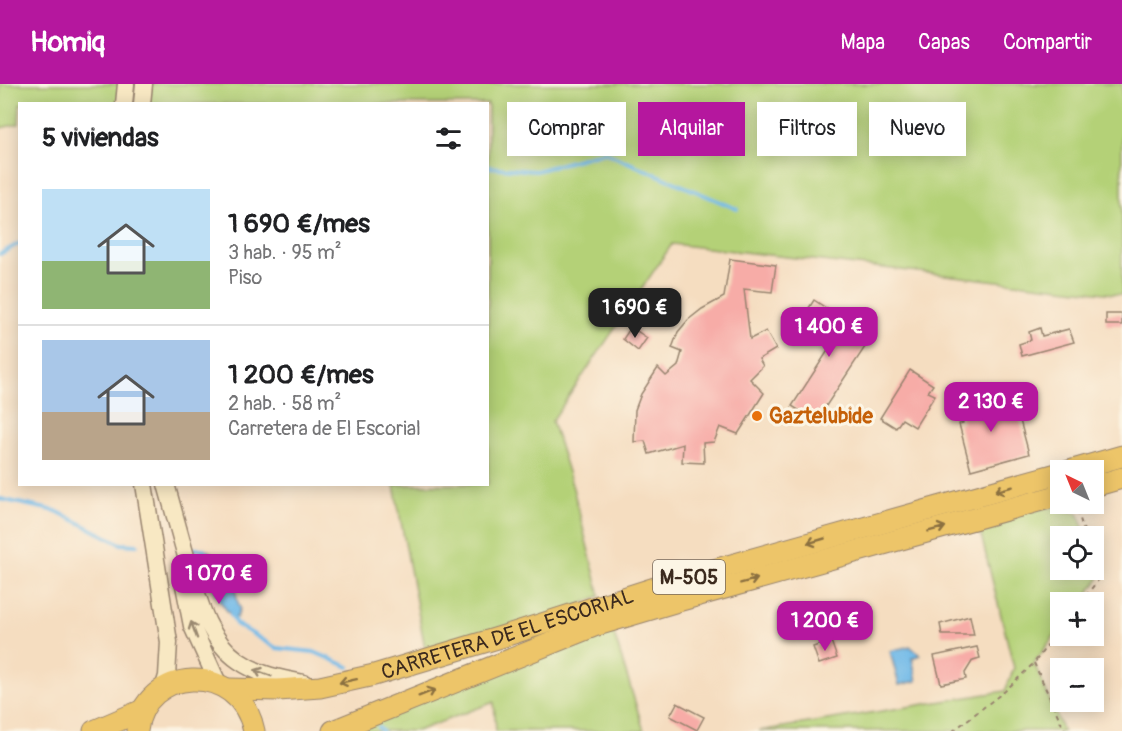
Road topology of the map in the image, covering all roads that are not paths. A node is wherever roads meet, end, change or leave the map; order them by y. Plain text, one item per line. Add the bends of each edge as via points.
1 (126, 84) edge
2 (144, 84) edge
3 (124, 102) edge
4 (142, 102) edge
5 (1122, 456) edge
6 (1104, 461) edge
7 (1050, 476) edge
8 (1122, 478) edge
9 (1104, 483) edge
10 (144, 486) edge
11 (165, 486) edge
12 (166, 486) edge
13 (1050, 505) edge
14 (223, 686) junction
15 (320, 687) junction
16 (163, 688) junction
17 (143, 710) junction
18 (94, 731) edge
19 (137, 731) edge
20 (254, 731) edge
21 (333, 731) edge

1 - 3 main road
2 - 4 main road
5 - 6 highway
7 -> 15 highway, CARRETERA DE EL ESCORIAL / M-505 via 699,574 374,675
8 - 9 highway
10 - 16 main road via 169,642
14 -> 11 main road via 192,627
15 -> 12 main road via 257,672 240,662 216,638 200,603
21 -> 13 highway, CARRETERA DE EL ESCORIAL / M-505 via 594,626
14 - 15 highway, CARRETERA DE EL ESCORIAL / M-505 via 278,690
14 - 16 highway, M-505 via 199,679
14 - 20 highway via 242,702
16 - 17 highway
17 - 18 highway
17 - 19 highway

